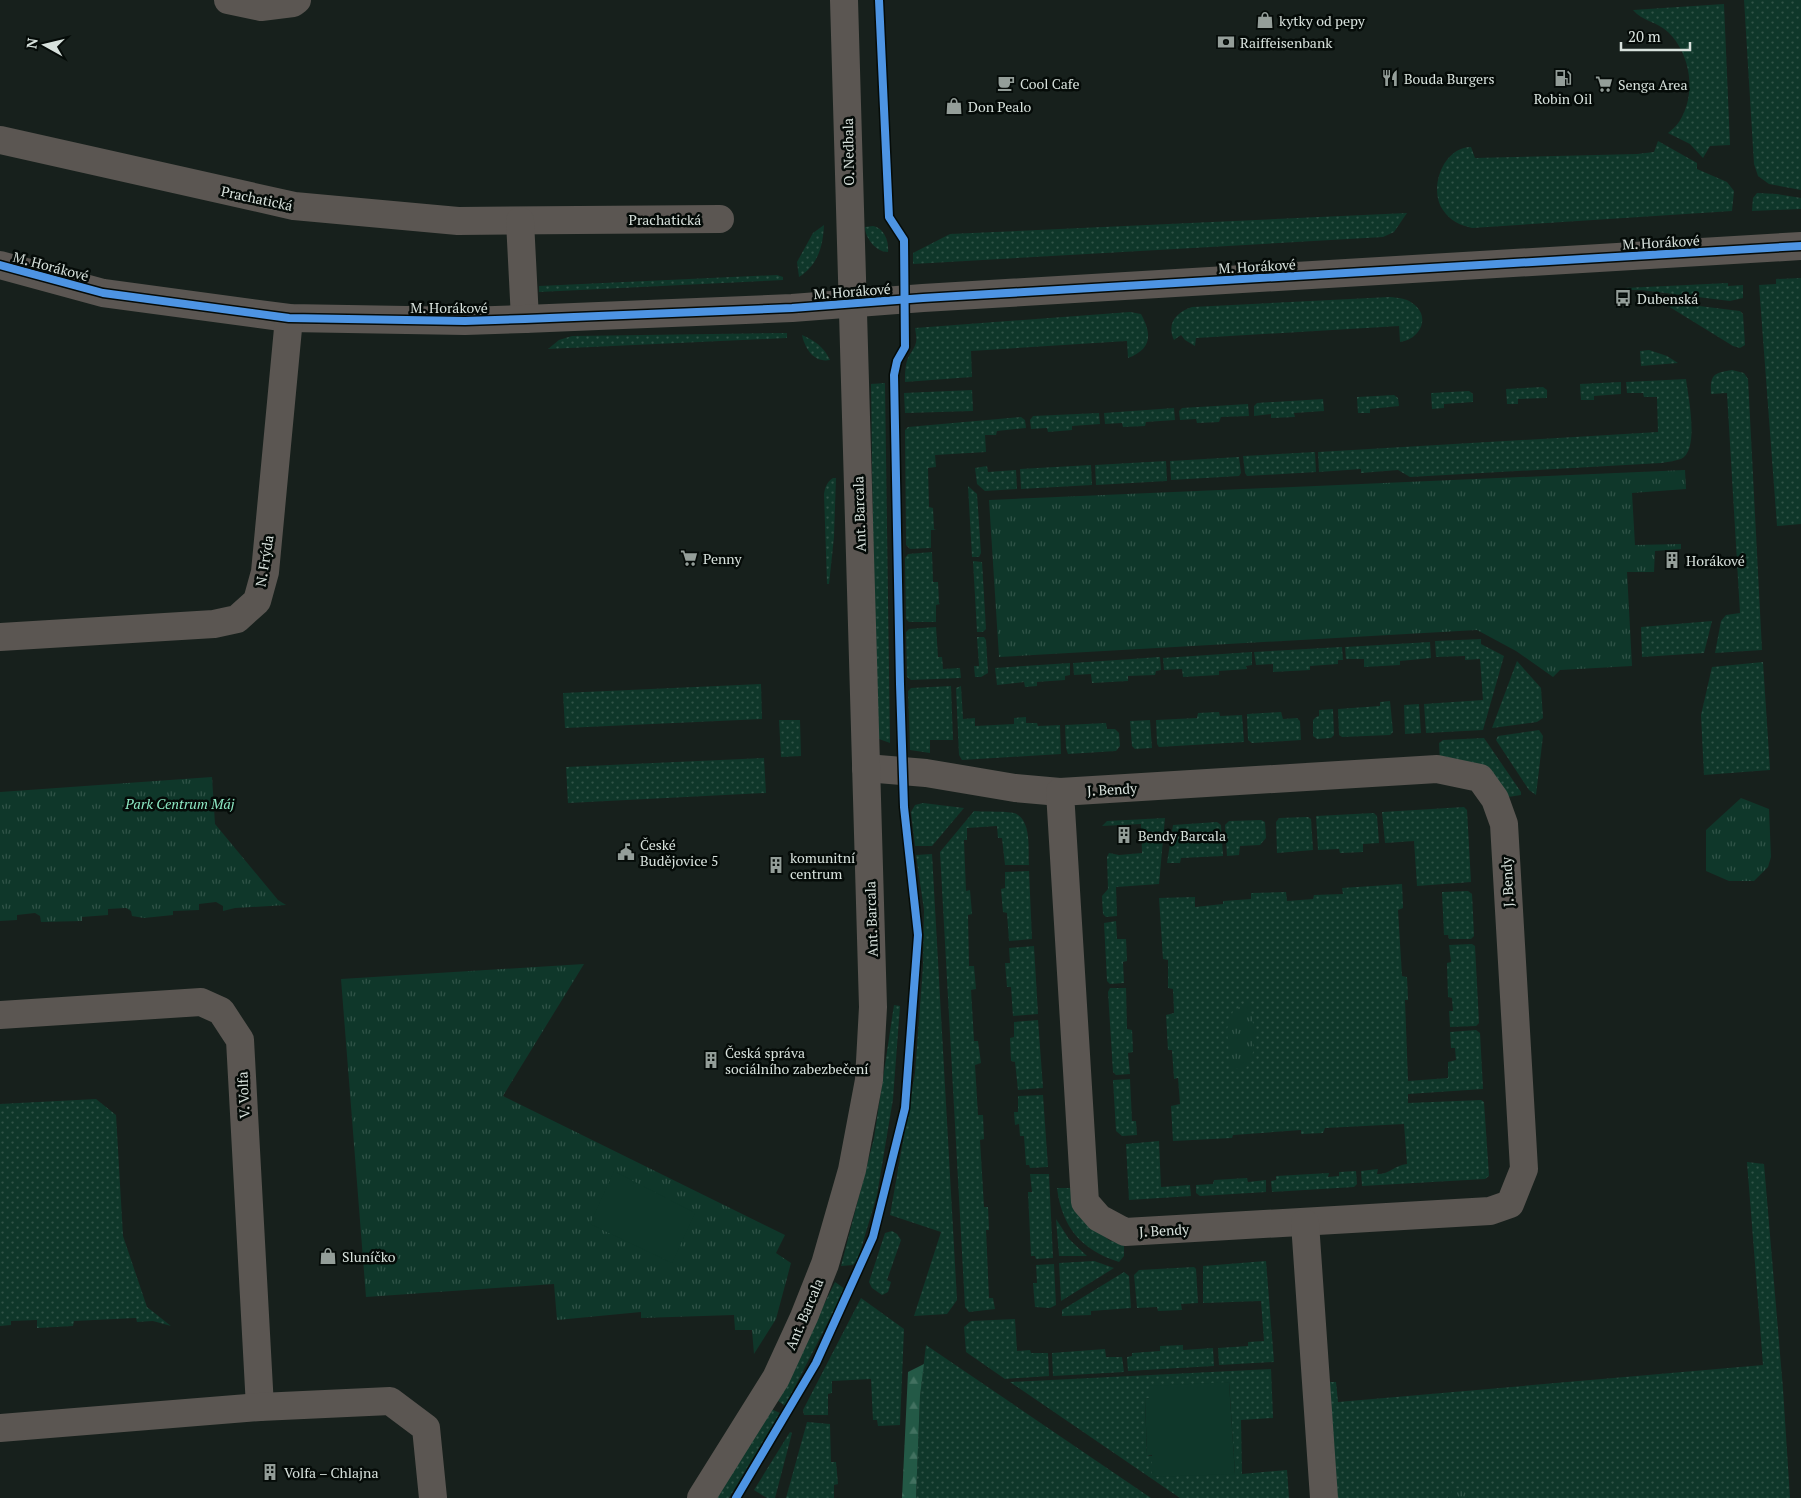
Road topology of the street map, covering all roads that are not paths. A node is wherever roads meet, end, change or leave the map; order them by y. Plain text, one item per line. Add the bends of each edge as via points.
1 (228, 0) edge
2 (297, 0) edge
3 (844, 0) edge
4 (0, 140) edge
5 (720, 219) dead end
6 (520, 221) junction
7 (1801, 246) edge
8 (0, 265) edge
9 (854, 303) junction
10 (289, 318) junction
11 (525, 319) junction
12 (0, 637) edge
13 (866, 768) junction
14 (1060, 792) junction
15 (0, 1015) edge
16 (1305, 1223) junction
17 (260, 1407) junction
18 (0, 1428) edge
19 (433, 1498) edge
20 (701, 1498) edge
21 (1324, 1498) edge

1 - 2 street via 261,7
3 - 9 street, O. Nedbala
4 - 6 street, Prachatická via 294,206 458,221
5 - 6 street, Prachatická
6 - 11 street
7 - 9 street, M. Horákové
8 - 10 street, M. Horákové via 103,293
9 - 11 street, M. Horákové
9 - 13 street, Ant. Barcala
10 - 11 street, M. Horákové
10 - 12 street, N. Frýda via 264,578 256,601 237,619 214,624
13 - 14 street, J. Bendy
13 - 20 street, Ant. Barcala via 873,1007 869,1080 852,1170 825,1264 776,1378
14 - 16 street, J. Bendy via 1085,1202 1099,1218 1126,1232
14 - 16 street, J. Bendy via 1437,769 1480,778 1496,799 1504,824 1524,1169 1510,1204 1490,1211
15 - 17 street, V. Volfa via 201,1002 220,1011 240,1040
16 - 21 street
17 - 18 street
17 - 19 street via 390,1401 426,1428

